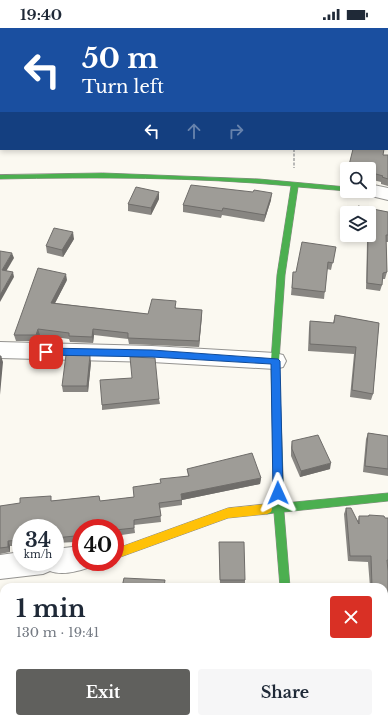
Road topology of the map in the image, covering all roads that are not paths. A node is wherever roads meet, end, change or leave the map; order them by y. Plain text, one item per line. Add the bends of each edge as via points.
1 (0, 177) edge
2 (295, 184) junction
3 (340, 187) edge
4 (376, 191) edge
5 (388, 194) edge
6 (0, 350) edge
7 (275, 361) junction
8 (388, 498) edge
9 (279, 508) junction
10 (124, 551) edge
11 (12, 566) edge
12 (0, 567) edge
13 (285, 583) edge

1 - 2 street via 103,175
2 - 3 street
2 - 7 street via 281,275
4 - 5 street
6 - 7 street via 152,354
7 - 9 street
8 - 9 street via 355,499
9 - 10 street via 228,513
9 - 13 street
11 - 12 street

